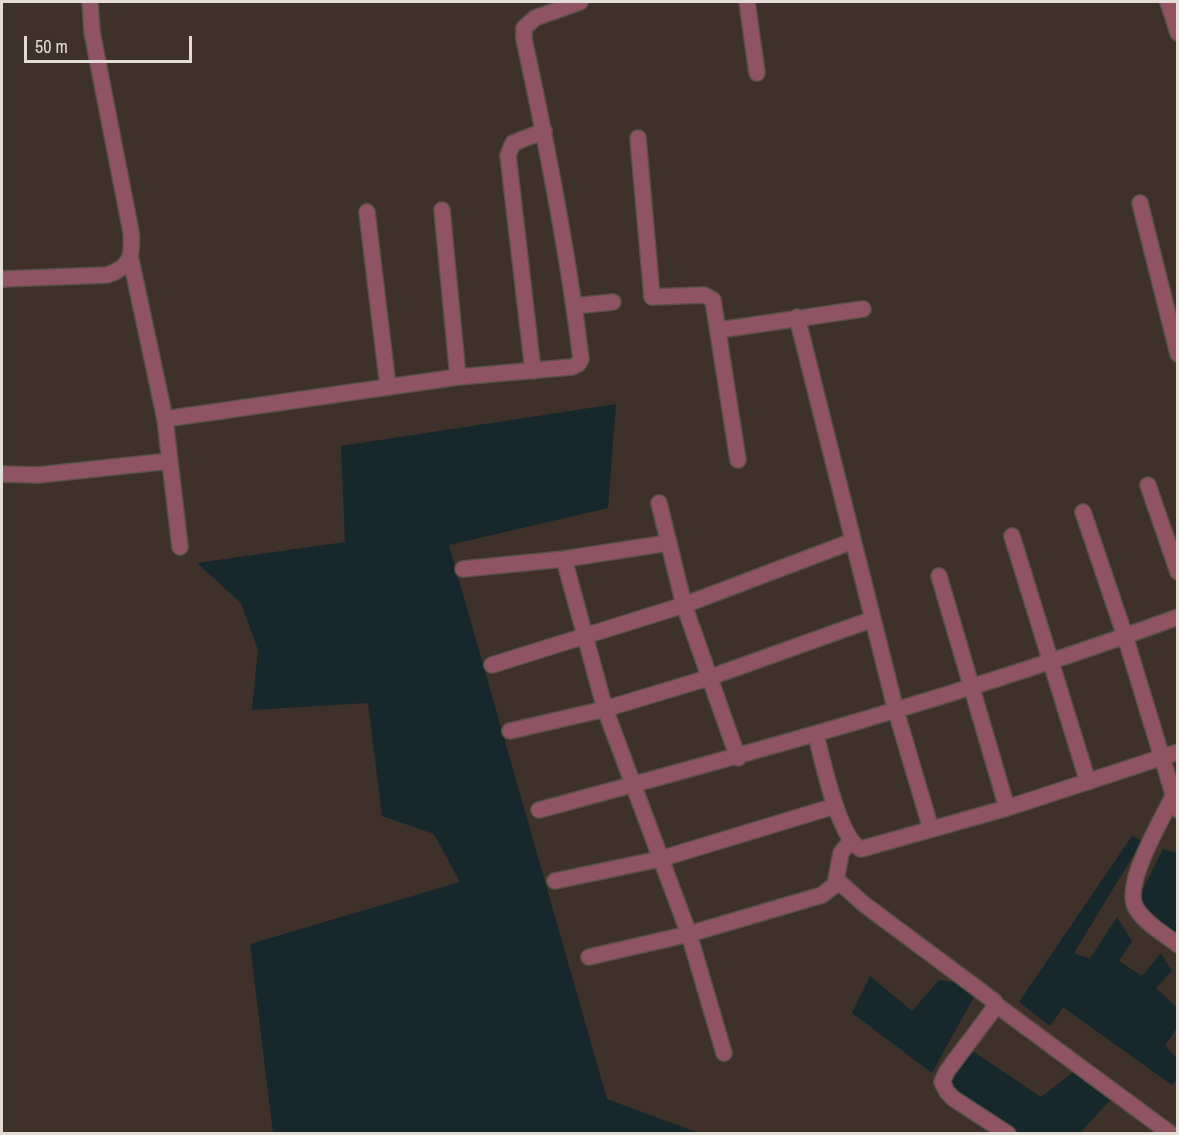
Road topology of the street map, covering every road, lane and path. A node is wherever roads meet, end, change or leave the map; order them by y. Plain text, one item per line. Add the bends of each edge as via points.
1 (90, 2) edge
2 (580, 2) edge
3 (747, 2) edge
4 (1168, 2) edge
5 (1178, 33) edge
6 (757, 73) dead end
7 (544, 131) junction
8 (638, 138) dead end
9 (1140, 203) dead end
10 (442, 210) dead end
11 (367, 212) dead end
12 (131, 260) junction
13 (2, 279) edge
14 (613, 302) dead end
15 (574, 306) junction
16 (863, 309) dead end
17 (797, 317) junction
18 (719, 330) junction
19 (1178, 354) edge
20 (533, 371) junction
21 (458, 377) junction
22 (388, 387) junction
23 (165, 419) junction
24 (738, 460) dead end
25 (170, 461) junction
26 (2, 474) edge
27 (1148, 485) dead end
28 (659, 503) dead end
29 (1083, 512) dead end
30 (1012, 536) dead end
31 (853, 541) junction
32 (668, 543) junction
33 (180, 547) dead end
34 (564, 560) junction
35 (463, 569) dead end
36 (1178, 572) edge
37 (939, 576) dead end
38 (684, 605) junction
39 (1178, 617) edge
40 (873, 619) junction
41 (586, 634) junction
42 (1125, 636) junction
43 (1051, 660) junction
44 (492, 665) dead end
45 (708, 678) junction
46 (970, 687) junction
47 (605, 709) junction
48 (896, 711) junction
49 (510, 731) dead end
50 (816, 735) junction
51 (1170, 754) edge
52 (738, 758) junction
53 (1088, 782) junction
54 (634, 785) junction
55 (1175, 803) edge
56 (835, 806) junction
57 (1007, 808) junction
58 (539, 810) dead end
59 (931, 829) junction
60 (852, 840) junction
61 (660, 858) junction
62 (837, 880) junction
63 (555, 881) dead end
64 (688, 934) junction
65 (1178, 945) edge
66 (589, 957) dead end
67 (995, 1004) junction
68 (724, 1053) dead end
69 (1008, 1134) edge
70 (1171, 1134) edge

1 - 12 street via 92,32 131,232
2 - 7 street via 534,18 524,28
3 - 6 street
4 - 5 street
7 - 15 street
7 - 20 street via 513,143 508,155
8 - 18 street via 652,297 710,297 716,306
9 - 19 street
10 - 21 street
11 - 22 street
12 - 13 street via 120,271 106,275
12 - 23 street
14 - 15 street
15 - 20 street via 581,359 578,364
16 - 17 street
17 - 18 street
17 - 31 street
18 - 24 street
20 - 21 street
21 - 22 street
22 - 23 street
23 - 25 street
25 - 26 street via 38,475
25 - 33 street
27 - 36 street
28 - 32 street
29 - 42 street
30 - 43 street
31 - 38 street
31 - 40 street
32 - 34 street
32 - 38 street
34 - 35 street
34 - 41 street
37 - 46 street
38 - 41 street
38 - 45 street
39 - 42 street
40 - 45 street
40 - 48 street
41 - 44 street
41 - 47 street
42 - 43 street
42 - 51 street
43 - 46 street
43 - 53 street
45 - 47 street
45 - 52 street
46 - 48 street
46 - 57 street
47 - 49 street
47 - 54 street
48 - 50 street
48 - 59 street
50 - 52 street
50 - 56 street
51 - 53 street
51 - 55 street
52 - 54 street
53 - 57 street
54 - 58 street
54 - 61 street
55 - 65 street via 1137,873 1132,898 1141,914
56 - 60 street
56 - 61 street
57 - 59 street
59 - 60 street via 868,848 856,846
60 - 62 street via 841,853
61 - 63 street
61 - 64 street
62 - 64 street via 817,897
62 - 67 street
64 - 66 street
64 - 68 street
67 - 69 street via 942,1082 954,1099
67 - 70 street

